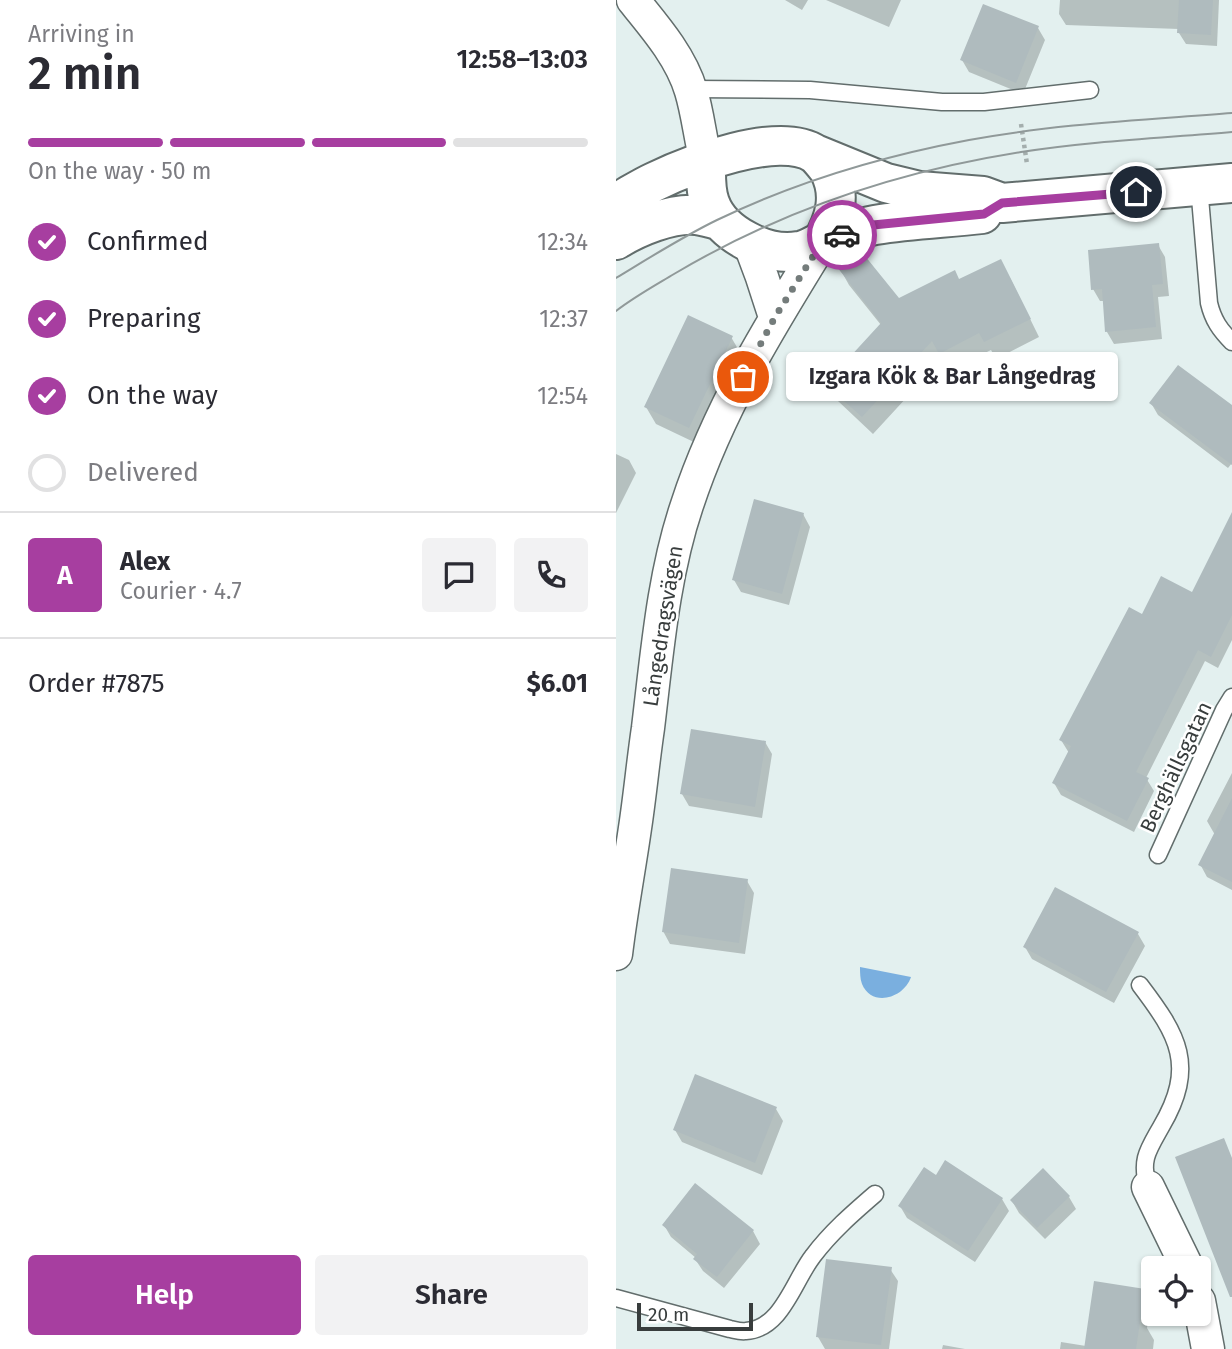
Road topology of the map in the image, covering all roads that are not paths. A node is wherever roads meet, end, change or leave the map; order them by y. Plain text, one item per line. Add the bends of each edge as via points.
1 (633, 0) edge
2 (691, 89) junction
3 (1090, 90) dead end
4 (815, 154) junction
5 (706, 161) junction
6 (1216, 184) edge
7 (616, 203) edge
8 (1002, 203) junction
9 (718, 220) junction
10 (616, 240) edge
11 (749, 242) junction
12 (822, 242) junction
13 (775, 317) junction
14 (1232, 341) edge
15 (1232, 697) edge
16 (1158, 855) dead end
17 (616, 954) edge
18 (1140, 985) dead end
19 (1148, 1187) joint
20 (875, 1194) dead end
21 (1182, 1256) edge
22 (616, 1298) edge
23 (1204, 1326) edge
24 (1208, 1349) edge

1 - 2 street via 658,31
2 - 3 lane via 810,90 952,102
2 - 5 street
4 - 5 street via 792,146 761,147
4 - 8 street via 886,183 919,191 983,196
4 - 12 street via 836,188 832,225
5 - 7 street
5 - 9 street via 709,203
6 - 8 street
6 - 14 lane via 1209,303 1213,319
8 - 12 street via 984,214 873,225
9 - 10 street via 675,216
9 - 11 street
11 - 12 street via 788,252
11 - 13 street
12 - 13 street, Långedragsvägen
13 - 17 street, Långedragsvägen via 706,452 672,554
15 - 16 lane, Berghällsgatan
18 - 19 lane via 1175,1037 1181,1076 1177,1094 1145,1158
19 - 21 street
20 - 22 lane via 832,1232 811,1258 785,1305 762,1326 747,1331 730,1329
23 - 24 street

